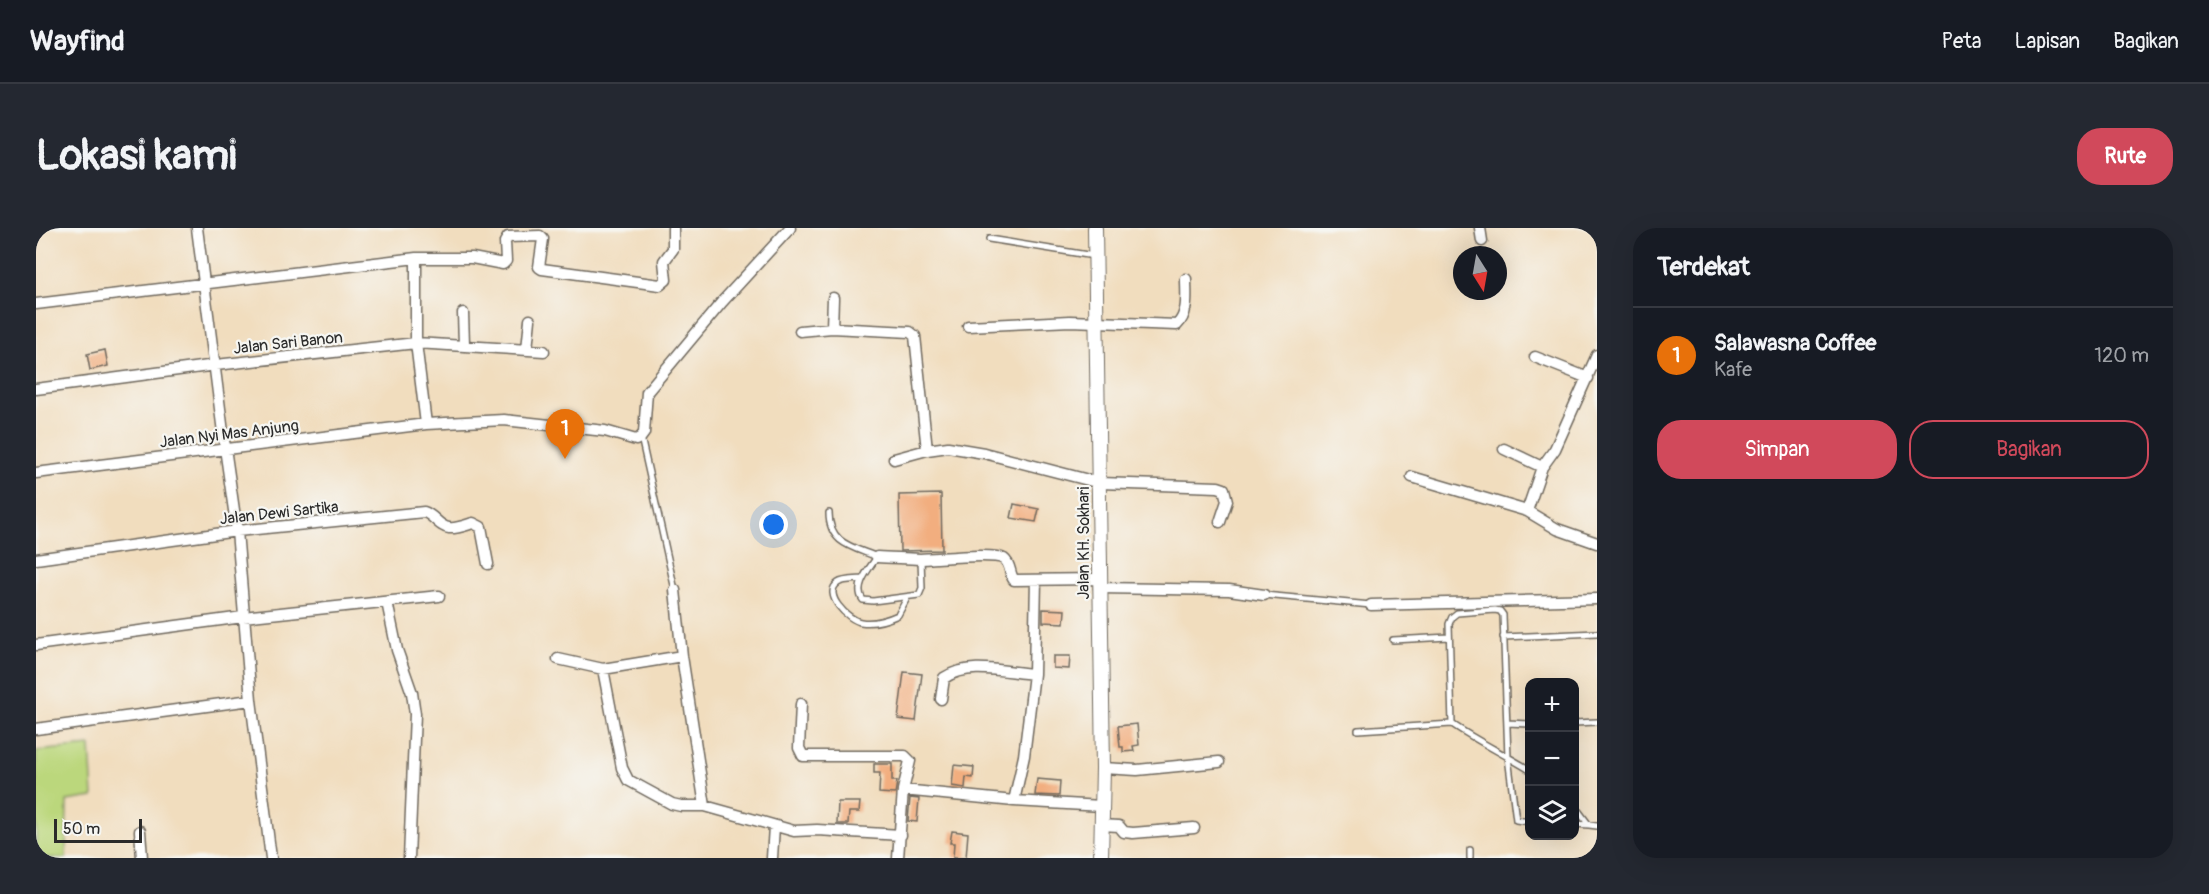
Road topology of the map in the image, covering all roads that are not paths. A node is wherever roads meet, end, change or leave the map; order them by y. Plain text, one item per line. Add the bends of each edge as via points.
1 (197, 228) edge
2 (673, 228) edge
3 (790, 228) edge
4 (1095, 228) edge
5 (1480, 228) edge
6 (989, 239) dead end
7 (1482, 241) dead end
8 (1095, 256) junction
9 (416, 258) junction
10 (1186, 279) dead end
11 (205, 283) junction
12 (833, 297) dead end
13 (36, 304) edge
14 (463, 313) dead end
15 (530, 320) dead end
16 (1096, 321) junction
17 (968, 327) dead end
18 (832, 328) junction
19 (800, 331) dead end
20 (416, 343) junction
21 (464, 344) junction
22 (527, 349) junction
23 (544, 351) dead end
24 (1597, 355) edge
25 (1535, 357) dead end
26 (216, 365) junction
27 (1588, 378) junction
28 (36, 389) edge
29 (426, 424) junction
30 (641, 438) junction
31 (225, 448) junction
32 (1504, 449) dead end
33 (927, 450) junction
34 (894, 459) dead end
35 (1542, 467) junction
36 (36, 473) edge
37 (1412, 477) dead end
38 (1100, 483) junction
39 (1527, 511) junction
40 (829, 513) dead end
41 (1220, 522) dead end
42 (237, 531) junction
43 (1597, 543) edge
44 (877, 557) junction
45 (921, 559) junction
46 (36, 560) edge
47 (488, 564) dead end
48 (862, 579) junction
49 (1036, 580) junction
50 (1099, 584) junction
51 (675, 590) joint
52 (1263, 595) joint
53 (439, 596) dead end
54 (907, 598) junction
55 (1597, 599) edge
56 (387, 602) junction
57 (1371, 605) joint
58 (243, 617) junction
59 (1597, 633) edge
60 (1449, 637) junction
61 (1503, 637) junction
62 (1393, 640) dead end
63 (36, 645) edge
64 (682, 656) junction
65 (558, 659) dead end
66 (603, 669) junction
67 (1034, 674) junction
68 (941, 699) dead end
69 (251, 700) junction
70 (801, 704) dead end
71 (1597, 722) edge
72 (1507, 723) junction
73 (1579, 723) edge
74 (1452, 724) junction
75 (1525, 724) edge
76 (36, 729) edge
77 (1358, 730) dead end
78 (1508, 757) junction
79 (1219, 762) dead end
80 (1525, 767) edge
81 (1103, 768) junction
82 (903, 789) junction
83 (1014, 801) junction
84 (705, 806) junction
85 (1102, 806) junction
86 (1579, 811) edge
87 (1525, 821) edge
88 (1579, 824) edge
89 (1101, 825) junction
90 (1589, 825) junction
91 (1597, 825) edge
92 (774, 826) junction
93 (1194, 828) dead end
94 (140, 831) dead end
95 (901, 835) junction
96 (1470, 850) dead end
97 (142, 858) edge
98 (271, 858) edge
99 (409, 858) edge
100 (772, 858) edge
101 (898, 858) edge
102 (1101, 858) edge
103 (1470, 858) edge

1 - 11 street
2 - 9 street via 673,249 664,261 666,280 660,285 539,267 543,239 540,236 508,237 503,264 472,258
3 - 30 street via 647,392
4 - 8 street, Jalan KH. Sokhari
5 - 7 street
6 - 8 lane
8 - 16 street, Jalan KH. Sokhari
9 - 11 street
9 - 20 street
10 - 16 street via 1186,312 1178,325
11 - 13 street
11 - 26 street
12 - 18 street
14 - 21 street
15 - 22 street
16 - 17 street
16 - 38 street, Jalan KH. Sokhari
18 - 19 street
18 - 33 street via 910,332 915,336
20 - 21 street, Jalan Sari Banon
20 - 26 street, Jalan Sari Banon
20 - 29 street
21 - 22 street, Jalan Sari Banon
22 - 23 street, Jalan Sari Banon
24 - 27 street
25 - 27 street
26 - 28 street, Jalan Sari Banon
26 - 31 street
27 - 35 street via 1555,450
29 - 30 street, Jalan Nyi Mas Anjung via 504,420
29 - 31 street, Jalan Nyi Mas Anjung
30 - 51 lane
31 - 36 street, Jalan Nyi Mas Anjung
31 - 42 street
32 - 35 street
33 - 34 street
33 - 38 street via 948,447 984,453
35 - 39 street
37 - 39 street
38 - 41 street via 1224,489 1227,501
38 - 50 street, Jalan KH. Sokhari
39 - 43 street via 1557,529
40 - 44 lane via 833,535
42 - 46 street, Jalan Dewi Sartika
42 - 47 street, Jalan Dewi Sartika via 424,512 445,528 473,523 481,527
42 - 58 street
44 - 45 street
44 - 48 lane
45 - 49 street via 992,556 1004,559 1014,580
45 - 54 lane via 920,595
48 - 54 lane via 859,593 863,600
48 - 54 lane via 838,583 834,588 840,608 858,621 898,615
49 - 50 street
49 - 67 street
50 - 52 street
50 - 81 street, Jalan KH. Sokhari
51 - 64 street
52 - 57 lane
53 - 56 street
55 - 57 street
56 - 58 street
56 - 99 street via 415,714
58 - 63 street
58 - 69 street
59 - 61 lane
60 - 61 lane via 1449,624 1457,613 1495,610 1503,615
60 - 62 lane
60 - 74 lane
61 - 72 lane
64 - 66 street
64 - 84 street
65 - 66 street
66 - 84 street via 626,777 672,804
67 - 68 street via 968,668 944,678
67 - 83 street
69 - 76 street
69 - 98 street
70 - 82 street via 799,748 803,756 905,756 910,765
71 - 73 lane
72 - 75 lane
72 - 78 lane
74 - 77 lane
74 - 78 lane
78 - 80 lane
78 - 87 lane via 1515,820
79 - 81 street via 1137,770
81 - 85 street, Jalan KH. Sokhari
82 - 83 street
82 - 95 street
83 - 85 street
84 - 92 street
85 - 89 street, Jalan KH. Sokhari
86 - 90 lane
88 - 90 lane
89 - 93 street via 1119,826 1124,832 1136,833
89 - 102 street, Jalan KH. Sokhari
90 - 91 lane
92 - 95 street
92 - 100 street
94 - 97 street
95 - 101 street
96 - 103 lane

